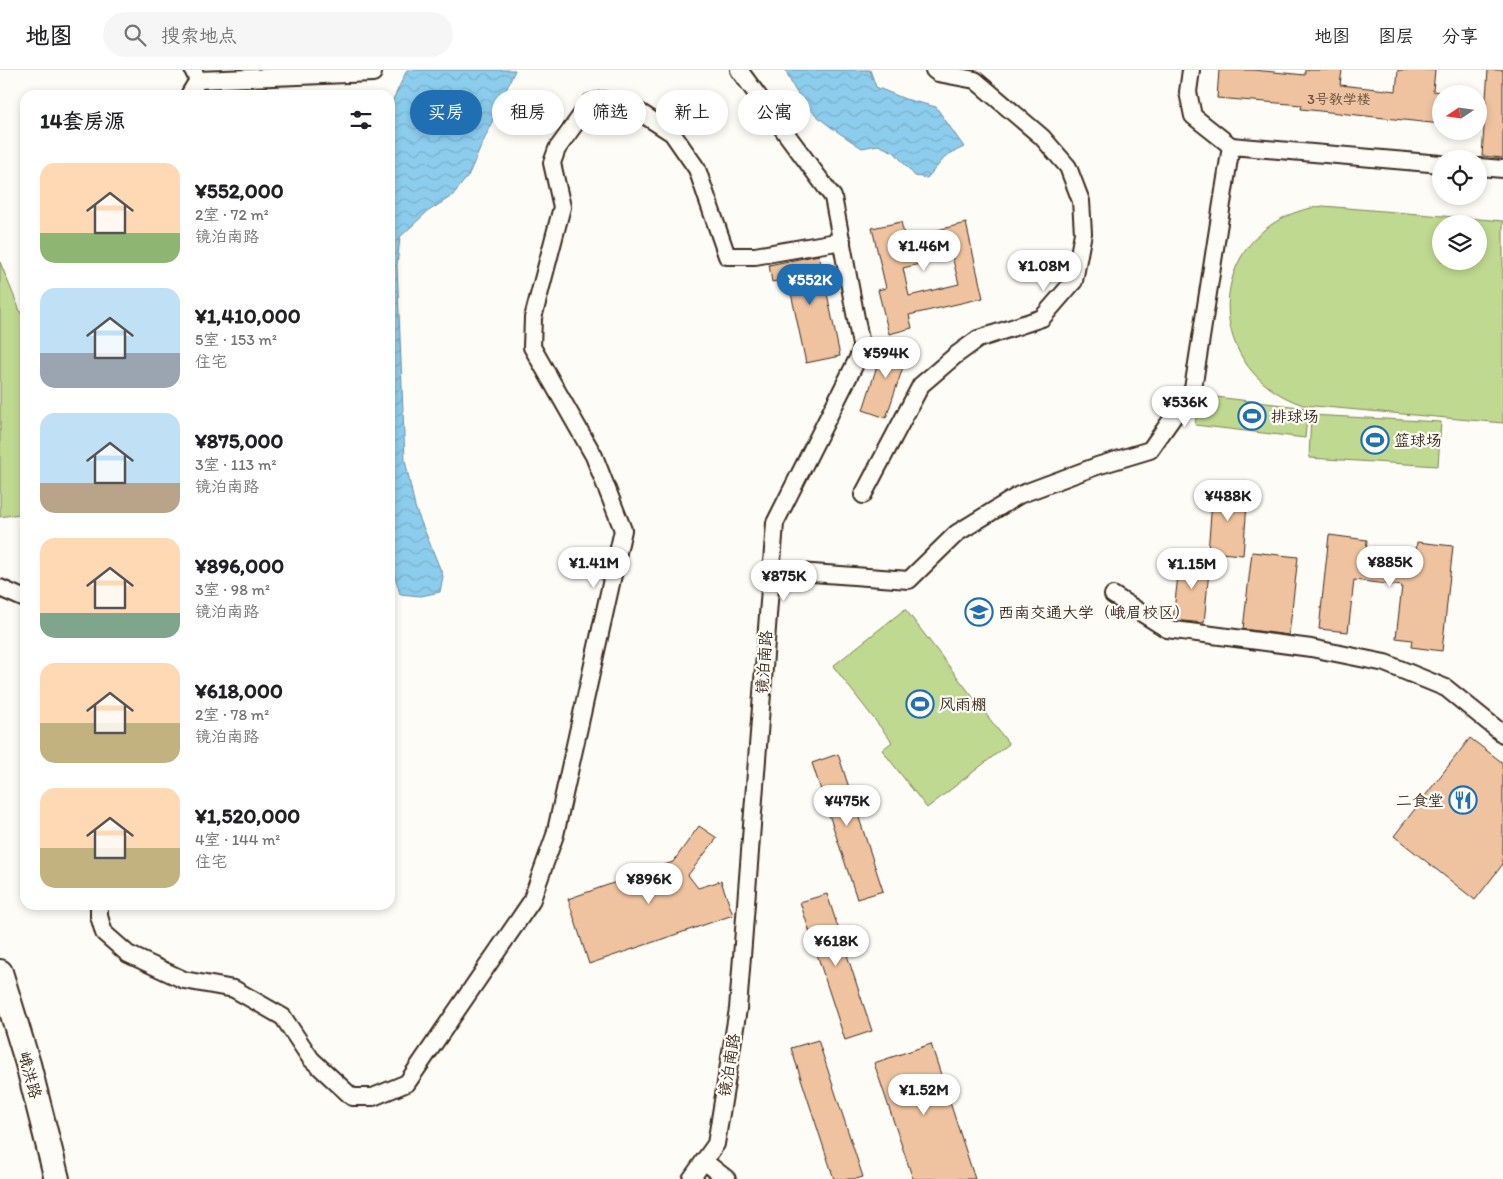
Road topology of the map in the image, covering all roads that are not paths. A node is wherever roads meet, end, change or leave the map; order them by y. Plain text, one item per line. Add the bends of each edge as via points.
1 (739, 70) edge
2 (934, 70) edge
3 (1191, 70) edge
4 (373, 73) dead end
5 (196, 75) edge
6 (191, 90) edge
7 (1231, 146) junction
8 (1432, 163) edge
9 (1487, 168) edge
10 (1503, 169) edge
11 (842, 241) junction
12 (863, 495) dead end
13 (771, 570) junction
14 (0, 588) edge
15 (1113, 595) dead end
16 (20, 597) edge
17 (1503, 734) edge
18 (98, 910) edge
19 (0, 972) edge
20 (704, 1161) junction
21 (57, 1179) edge
22 (691, 1179) edge
23 (726, 1179) edge

1 - 11 street, 镜泊南路 via 833,197
2 - 12 street via 975,80 1042,137 1068,167 1081,201 1083,233 1074,281 1042,318 978,339 921,385
3 - 7 street via 1188,92 1192,116
4 - 5 street
5 - 6 street
7 - 8 street
7 - 13 street via 1193,388 1150,450 1019,495 957,533 909,580
9 - 10 street
11 - 13 street, 镜泊南路 via 862,350 775,523
11 - 18 street via 756,256 727,256 697,169 672,133 627,104 603,100 590,103 557,149 552,163 562,206 533,318 532,346 594,456 623,530 555,835 531,902 407,1084 373,1097 352,1097 311,1059 282,1016 234,989 184,980 128,954 104,933
13 - 20 street, 镜泊南路 via 738,1009 716,1144
14 - 16 street
15 - 17 street via 1167,630 1311,648 1385,663 1446,688
19 - 21 main road, 峨洪路 via 28,1064
20 - 22 street, 镜泊南路
20 - 23 street

